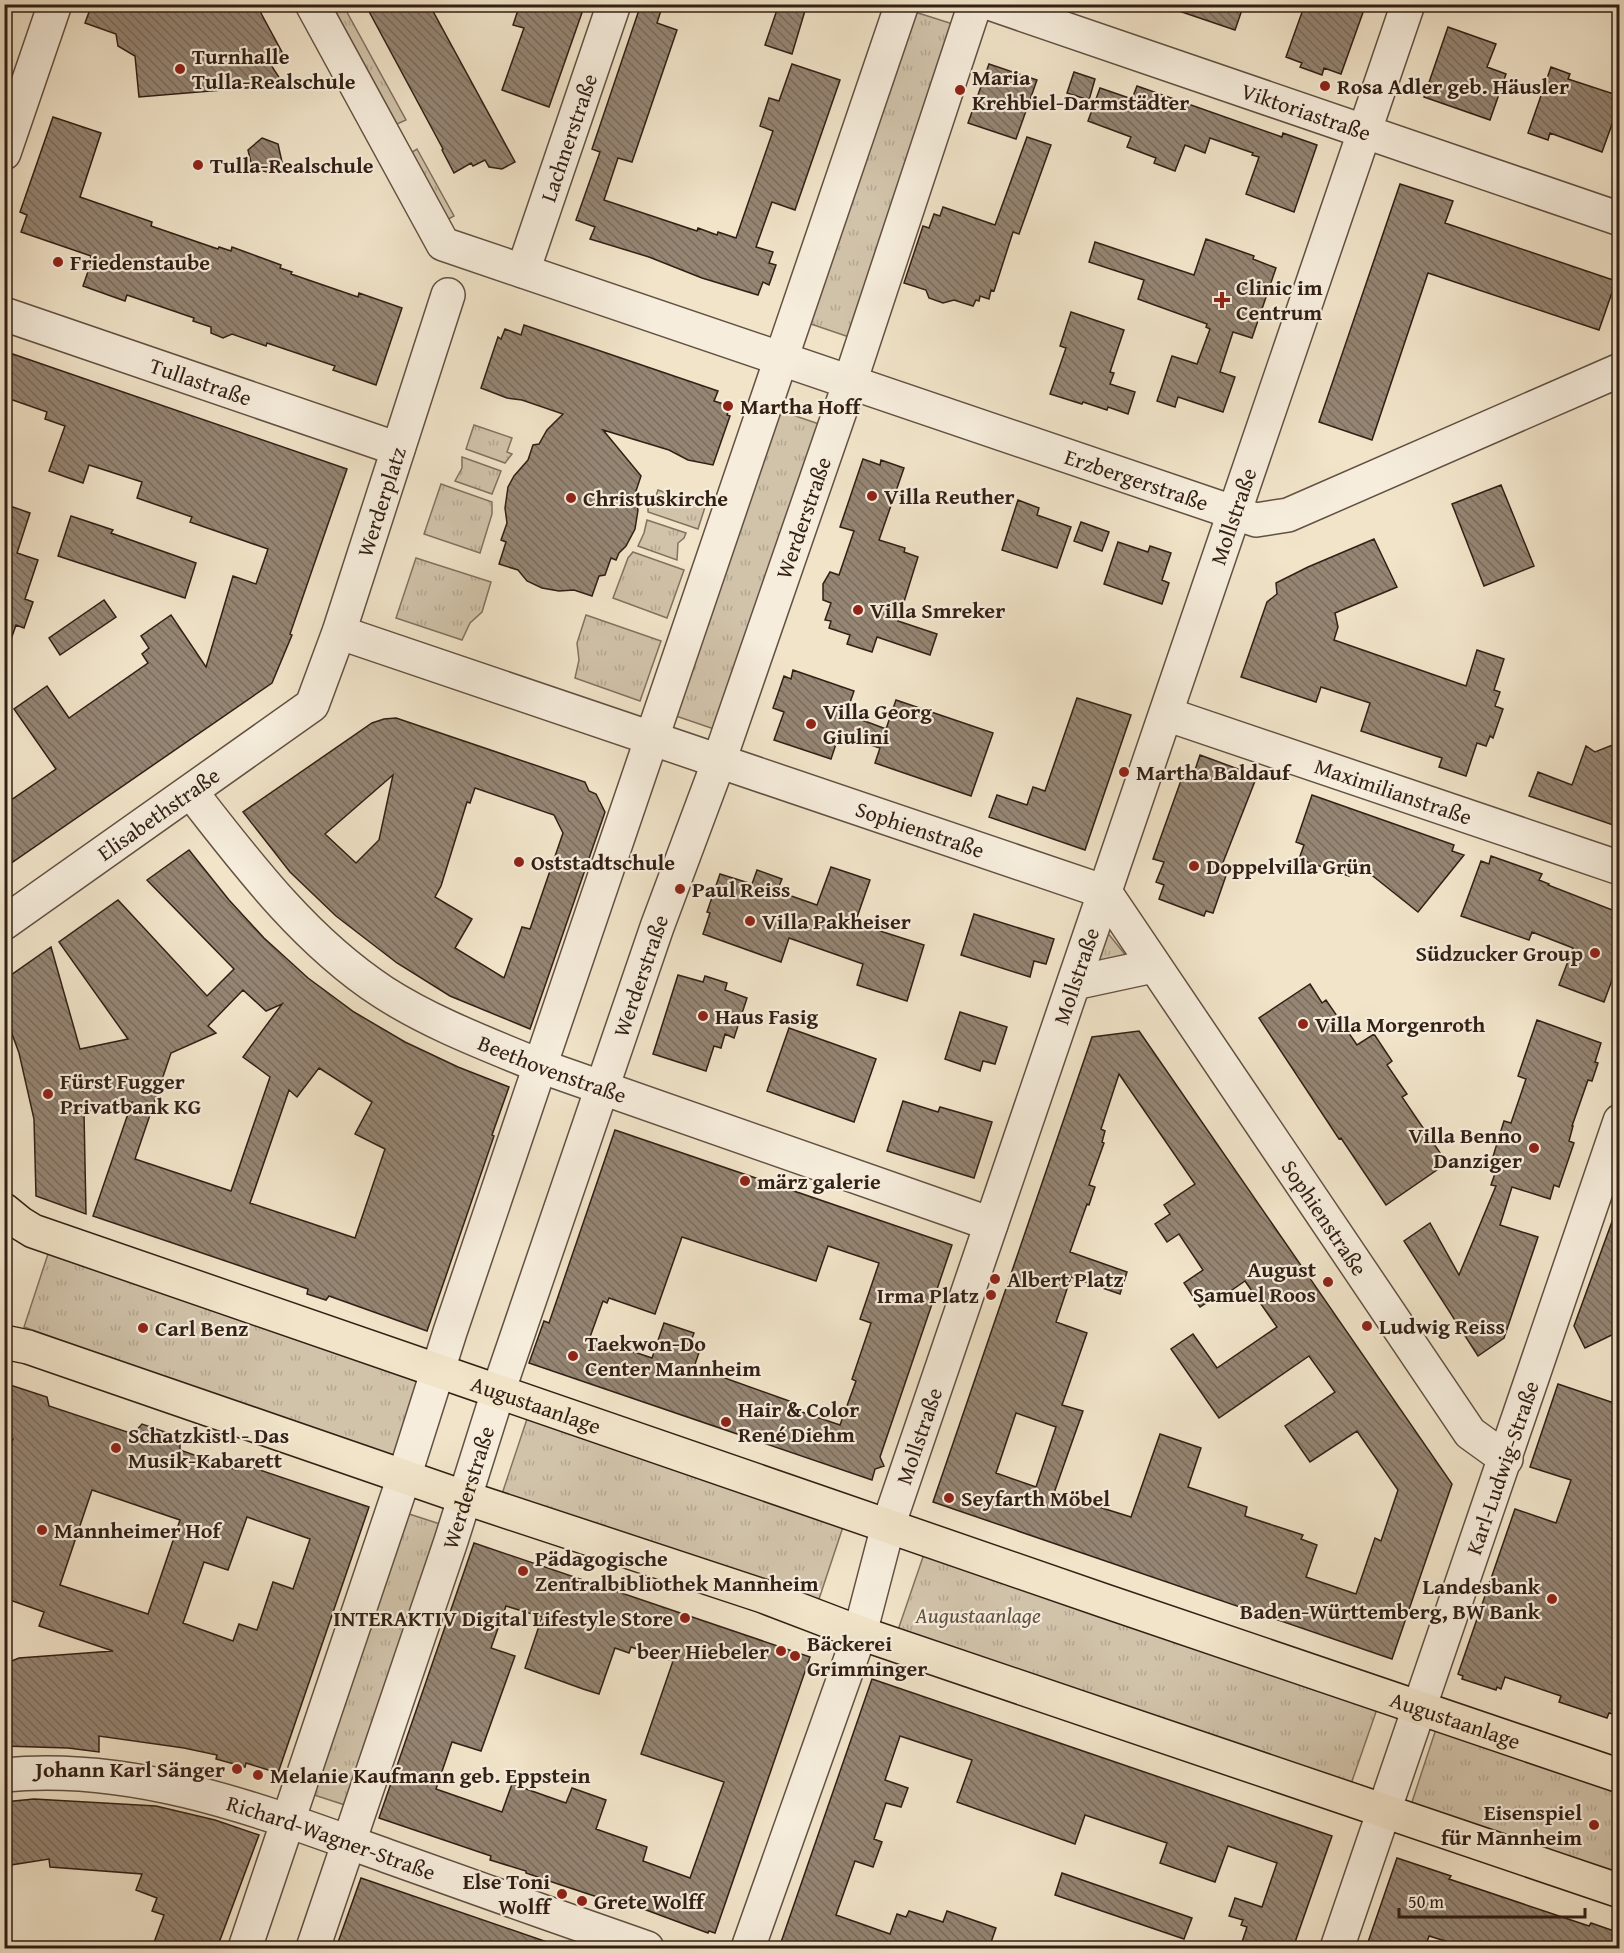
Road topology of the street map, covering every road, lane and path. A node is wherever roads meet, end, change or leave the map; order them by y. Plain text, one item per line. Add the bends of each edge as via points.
1 (55, 4) edge
2 (312, 4) edge
3 (614, 4) edge
4 (903, 4) edge
5 (975, 4) edge
6 (992, 4) edge
7 (1408, 4) edge
8 (1364, 132) junction
9 (4, 153) edge
10 (1620, 219) edge
11 (523, 271) junction
12 (448, 296) dead end
13 (4, 314) edge
14 (782, 359) junction
15 (1620, 370) edge
16 (850, 382) junction
17 (398, 449) junction
18 (1235, 513) junction
19 (350, 636) dead end
20 (312, 705) joint
21 (1166, 714) junction
22 (652, 739) junction
23 (719, 761) junction
24 (191, 792) junction
25 (1620, 868) edge
26 (1105, 892) junction
27 (4, 923) edge
28 (1153, 966) junction
29 (1074, 983) junction
30 (540, 1066) junction
31 (602, 1088) junction
32 (1620, 1121) edge
33 (4, 1210) edge
34 (991, 1224) junction
35 (4, 1342) edge
36 (438, 1371) junction
37 (498, 1392) junction
38 (1506, 1459) junction
39 (404, 1477) junction
40 (466, 1498) junction
41 (888, 1526) junction
42 (860, 1633) junction
43 (1419, 1707) junction
44 (4, 1775) edge
45 (1620, 1776) edge
46 (1384, 1810) junction
47 (288, 1822) junction
48 (349, 1843) junction
49 (1620, 1891) edge
50 (245, 1948) edge
51 (314, 1948) edge
52 (647, 1948) edge
53 (748, 1948) edge
54 (1337, 1948) edge

1 - 9 street
2 - 11 street via 443,244
3 - 11 street, Lachnerstraße
4 - 14 street
5 - 16 street, Werderstraße
6 - 8 street, Viktoriastraße
7 - 8 street, Mollstraße
8 - 10 street, Viktoriastraße
8 - 18 street, Mollstraße
11 - 14 street
12 - 17 street, Werderplatz
13 - 17 street, Tullastraße
14 - 16 street, Erzbergerstraße
14 - 22 street
15 - 18 street, Erzbergerstraße via 1288,515 1256,520
16 - 18 street, Erzbergerstraße
16 - 23 street, Werderstraße
17 - 20 street, Werderplatz
18 - 21 street, Mollstraße
19 - 22 street
20 - 24 street, Elisabethstraße
21 - 25 street, Maximilianstraße
21 - 26 street, Mollstraße
22 - 23 street, Sophienstraße
22 - 30 street
23 - 26 street, Sophienstraße
23 - 31 street, Werderstraße
24 - 27 street, Elisabethstraße
24 - 30 street, Beethovenstraße via 252,870 343,962 383,992 427,1017
26 - 28 street, Sophienstraße
26 - 29 street, Mollstraße
28 - 29 street
28 - 38 street, Sophienstraße via 1470,1433
29 - 34 street, Mollstraße
30 - 31 street, Beethovenstraße
30 - 36 street
31 - 34 street, Beethovenstraße
31 - 37 street, Werderstraße
32 - 38 street, Karl-Ludwig-Straße
33 - 36 main road, Augustaanlage via 33,1231
34 - 41 street, Mollstraße
35 - 39 main road
36 - 37 main road, Augustaanlage
36 - 39 street
37 - 40 street, Werderstraße
37 - 41 main road, Augustaanlage
38 - 43 street, Karl-Ludwig-Straße
39 - 40 main road
39 - 47 street
40 - 42 main road via 763,1596
40 - 48 street, Werderstraße
41 - 42 street, Mollstraße
41 - 43 main road, Augustaanlage
42 - 46 main road
42 - 53 street, Mollstraße
43 - 45 main road, Augustaanlage
43 - 46 street, Karl-Ludwig-Straße
44 - 47 street, Richard-Wagner-Straße via 95,1775 160,1784
46 - 49 main road
46 - 54 street, Karl-Ludwig-Straße
47 - 48 street, Richard-Wagner-Straße
47 - 50 street
48 - 51 street, Werderstraße
48 - 52 street, Richard-Wagner-Straße

